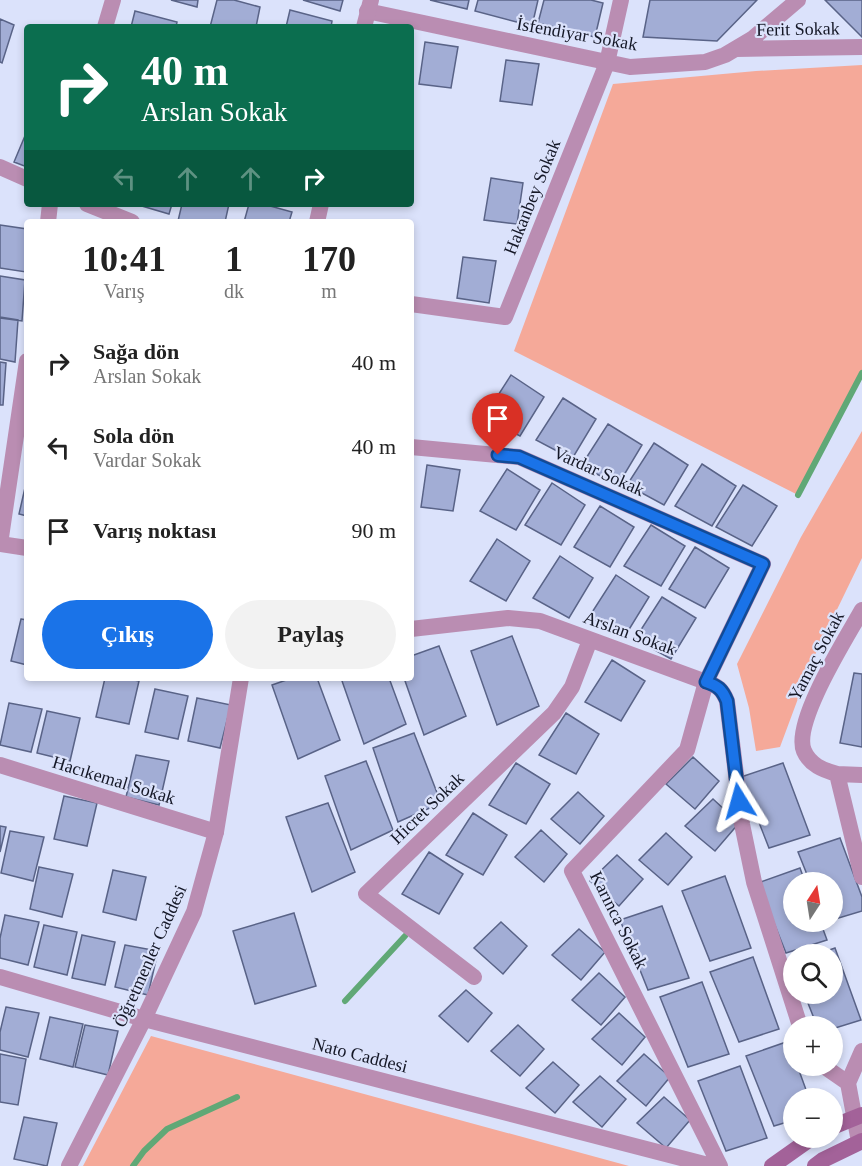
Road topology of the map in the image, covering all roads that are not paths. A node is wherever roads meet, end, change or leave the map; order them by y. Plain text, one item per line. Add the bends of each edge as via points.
1 (113, 0) edge
2 (621, 0) edge
3 (798, 0) edge
4 (367, 13) edge
5 (106, 24) edge
6 (862, 47) edge
7 (735, 49) junction
8 (607, 63) junction
9 (0, 167) edge
10 (24, 178) edge
11 (94, 207) edge
12 (124, 219) edge
13 (414, 304) edge
14 (24, 381) edge
15 (414, 447) edge
16 (0, 544) edge
17 (24, 548) edge
18 (862, 610) edge
19 (414, 629) edge
20 (590, 640) junction
21 (241, 681) edge
22 (706, 682) junction
23 (0, 765) edge
24 (837, 774) junction
25 (862, 775) edge
26 (216, 832) junction
27 (862, 877) edge
28 (0, 977) edge
29 (474, 977) dead end
30 (797, 1016) edge
31 (144, 1019) junction
32 (862, 1051) edge
33 (838, 1076) edge
34 (848, 1083) junction
35 (858, 1116) edge
36 (843, 1122) edge
37 (861, 1141) edge
38 (797, 1148) edge
39 (69, 1166) edge
40 (712, 1166) edge
41 (720, 1166) edge
42 (772, 1166) edge
43 (815, 1166) edge

1 - 5 street
2 - 8 street, Hakanbey Sokak
3 - 7 street, İsfendiyar Sokak
4 - 8 street, İsfendiyar Sokak
6 - 7 street, Ferit Sokak
7 - 8 street, İsfendiyar Sokak via 705,62 630,67
8 - 13 street, Hakanbey Sokak via 505,317
9 - 10 street
11 - 12 street
14 - 16 street
15 - 22 street, Vardar Sokak via 519,457 763,564
16 - 17 street
18 - 24 street, Yamaç Sokak via 812,704 802,736 803,750 812,763
19 - 20 street, Arslan Sokak via 524,618
20 - 22 street, Arslan Sokak
20 - 29 street, Hicret Sokak via 572,687 554,713 366,894
21 - 26 street, Öğretmenler Caddesi
22 - 30 street via 717,685 727,701 742,824 754,882
22 - 41 street, Karınca Sokak via 687,750 572,871
23 - 26 street, Hacıkemal Sokak
24 - 25 street
24 - 27 street
26 - 31 street, Öğretmenler Caddesi via 194,912
28 - 31 street, Nato Caddesi
31 - 39 street, Öğretmenler Caddesi
31 - 40 street, Nato Caddesi
32 - 34 street
33 - 34 street
34 - 35 street
35 - 36 main road
35 - 37 street
37 - 43 main road
38 - 42 main road

